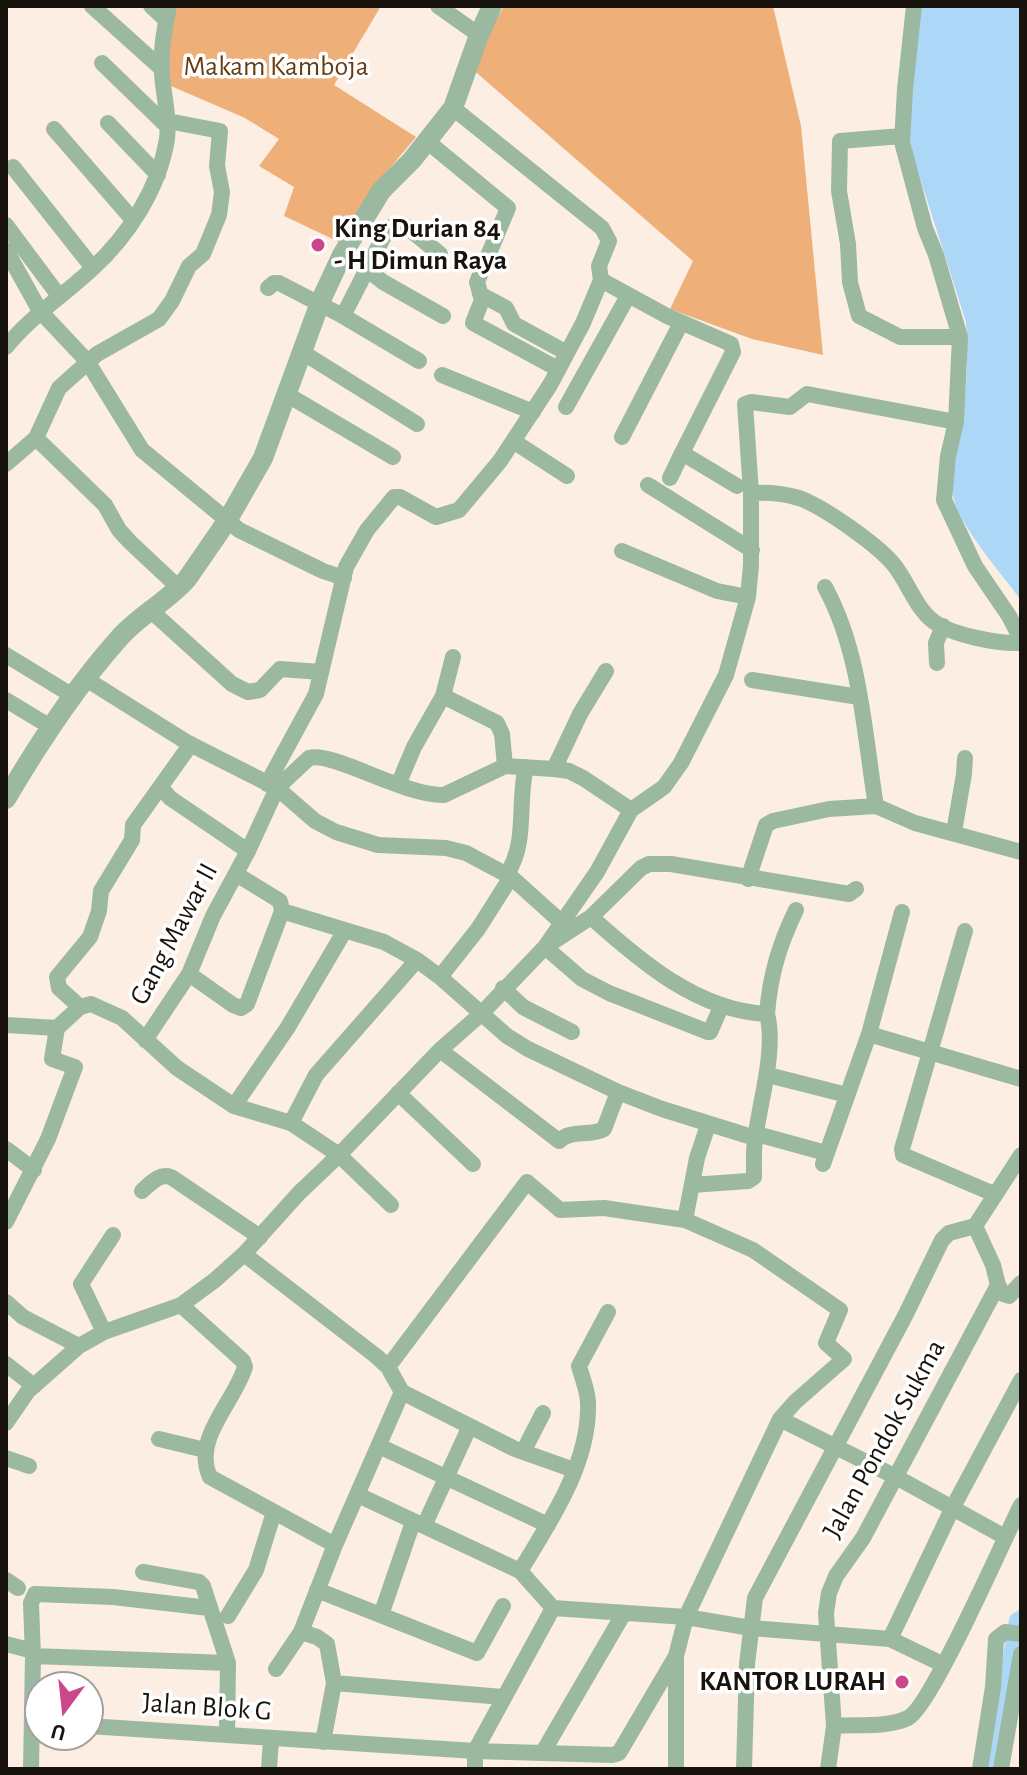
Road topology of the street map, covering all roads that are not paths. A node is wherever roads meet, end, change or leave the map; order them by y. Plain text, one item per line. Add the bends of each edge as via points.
1 (92, 6) edge
2 (151, 6) edge
3 (438, 6) edge
4 (492, 6) edge
5 (914, 6) edge
6 (168, 13) edge
7 (479, 35) junction
8 (102, 63) dead end
9 (161, 68) junction
10 (453, 108) junction
11 (108, 123) dead end
12 (168, 124) junction
13 (54, 129) dead end
14 (902, 136) junction
15 (428, 142) junction
16 (13, 167) dead end
17 (158, 175) junction
18 (133, 220) junction
19 (6, 225) edge
20 (6, 250) edge
21 (440, 254) dead end
22 (93, 268) junction
23 (368, 270) junction
24 (601, 280) junction
25 (268, 288) dead end
26 (480, 294) junction
27 (59, 296) junction
28 (628, 296) junction
29 (320, 304) junction
30 (40, 311) junction
31 (343, 316) junction
32 (443, 316) dead end
33 (681, 323) junction
34 (960, 337) junction
35 (8, 338) edge
36 (302, 352) junction
37 (567, 353) junction
38 (87, 361) junction
39 (419, 361) dead end
40 (558, 369) junction
41 (442, 375) dead end
42 (286, 394) junction
43 (566, 407) dead end
44 (533, 412) junction
45 (956, 422) junction
46 (417, 424) dead end
47 (622, 437) dead end
48 (36, 438) junction
49 (513, 441) junction
50 (682, 453) junction
51 (393, 457) dead end
52 (6, 464) edge
53 (567, 476) dead end
54 (670, 478) dead end
55 (648, 485) dead end
56 (744, 489) junction
57 (227, 521) junction
58 (752, 550) junction
59 (622, 551) dead end
60 (344, 578) junction
61 (825, 587) dead end
62 (179, 588) junction
63 (748, 597) junction
64 (149, 609) junction
65 (943, 626) junction
66 (1021, 641) edge
67 (6, 655) edge
68 (453, 657) dead end
69 (937, 663) dead end
70 (606, 671) dead end
71 (321, 672) junction
72 (86, 679) junction
73 (752, 680) dead end
74 (73, 696) junction
75 (443, 696) junction
76 (859, 697) junction
77 (6, 700) edge
78 (49, 726) junction
79 (191, 744) junction
80 (965, 758) dead end
81 (505, 766) junction
82 (526, 767) junction
83 (554, 769) junction
84 (398, 785) junction
85 (272, 786) junction
86 (161, 787) junction
87 (6, 799) edge
88 (876, 806) junction
89 (631, 810) junction
90 (954, 832) junction
91 (248, 851) junction
92 (1021, 852) edge
93 (236, 874) junction
94 (509, 876) junction
95 (748, 879) junction
96 (856, 889) dead end
97 (796, 910) dead end
98 (282, 911) junction
99 (902, 912) dead end
100 (591, 917) junction
101 (561, 922) junction
102 (965, 931) dead end
103 (344, 932) junction
104 (545, 947) junction
105 (417, 960) junction
106 (189, 974) junction
107 (440, 977) junction
108 (503, 988) junction
109 (80, 1007) junction
110 (721, 1007) junction
111 (481, 1014) junction
112 (767, 1014) junction
113 (6, 1025) edge
114 (57, 1028) junction
115 (572, 1032) dead end
116 (869, 1034) junction
117 (145, 1040) junction
118 (440, 1050) junction
119 (930, 1053) junction
120 (772, 1076) dead end
121 (1021, 1079) edge
122 (618, 1092) junction
123 (398, 1093) junction
124 (847, 1095) junction
125 (234, 1106) junction
126 (291, 1123) junction
127 (708, 1125) junction
128 (759, 1137) junction
129 (6, 1149) edge
130 (339, 1155) junction
131 (1021, 1155) edge
132 (473, 1164) dead end
133 (34, 1170) junction
134 (692, 1185) junction
135 (142, 1191) dead end
136 (994, 1194) junction
137 (391, 1205) dead end
138 (685, 1220) junction
139 (6, 1222) edge
140 (975, 1226) junction
141 (113, 1235) dead end
142 (260, 1237) junction
143 (244, 1254) junction
144 (998, 1285) junction
145 (1019, 1291) edge
146 (6, 1302) edge
147 (181, 1305) junction
148 (608, 1312) dead end
149 (104, 1332) junction
150 (79, 1346) junction
151 (6, 1364) edge
152 (388, 1367) junction
153 (1021, 1380) edge
154 (34, 1386) junction
155 (402, 1392) junction
156 (543, 1413) dead end
157 (780, 1419) junction
158 (6, 1423) edge
159 (469, 1428) junction
160 (159, 1439) dead end
161 (379, 1446) junction
162 (837, 1447) junction
163 (205, 1450) junction
164 (523, 1452) junction
165 (6, 1458) edge
166 (29, 1466) dead end
167 (574, 1470) junction
168 (896, 1477) junction
169 (446, 1478) junction
170 (358, 1495) junction
171 (1021, 1505) edge
172 (953, 1507) junction
173 (274, 1512) junction
174 (419, 1524) junction
175 (548, 1525) junction
176 (1005, 1537) junction
177 (335, 1545) junction
178 (520, 1571) junction
179 (143, 1572) dead end
180 (317, 1590) junction
181 (503, 1606) dead end
182 (209, 1608) junction
183 (553, 1608) junction
184 (624, 1613) junction
185 (381, 1615) junction
186 (228, 1616) dead end
187 (686, 1617) junction
188 (751, 1628) junction
189 (301, 1632) junction
190 (1015, 1633) edge
191 (828, 1634) junction
192 (890, 1639) junction
193 (6, 1644) edge
194 (33, 1654) junction
195 (1021, 1654) edge
196 (676, 1656) junction
197 (228, 1663) junction
198 (944, 1665) junction
199 (276, 1669) dead end
200 (34, 1671) edge
201 (334, 1683) junction
202 (503, 1697) junction
203 (834, 1726) junction
204 (104, 1727) edge
205 (227, 1734) junction
206 (271, 1738) junction
207 (323, 1742) junction
208 (475, 1751) junction
209 (543, 1752) junction
210 (269, 1769) edge
211 (475, 1769) edge
212 (676, 1769) edge
213 (744, 1769) edge
214 (828, 1769) edge
215 (980, 1769) edge
216 (1001, 1769) edge

1 - 9 street
2 - 6 street
3 - 7 street
4 - 7 street
5 - 14 street
6 - 9 street
7 - 10 street
8 - 12 street
9 - 12 street
10 - 15 street
10 - 24 street via 602,228 609,241 599,266
11 - 17 street
12 - 17 street
12 - 38 street via 220,131 219,215 203,254 189,266 159,319
13 - 18 street
14 - 34 street
14 - 34 street via 840,141 838,184 859,316 900,337
15 - 26 street via 508,208 477,282
15 - 29 street via 361,220
16 - 22 street
17 - 18 street
18 - 22 street
19 - 27 street
20 - 30 street
21 - 23 street via 404,225 395,224
22 - 27 street
23 - 31 street
23 - 32 street
24 - 28 street
24 - 37 street
25 - 29 street via 279,283
26 - 37 street via 506,308 514,324
26 - 40 street via 475,325
27 - 30 street
28 - 33 street
28 - 43 street
29 - 31 street
29 - 36 street
30 - 35 street
30 - 38 street
31 - 39 street
33 - 47 street
33 - 50 street via 731,344 733,352
34 - 45 street
36 - 42 street
36 - 46 street
37 - 40 street
38 - 48 street via 54,393
38 - 57 street via 142,450
40 - 44 street
41 - 44 street
42 - 51 street
42 - 57 street via 263,458
44 - 49 street
45 - 56 street via 807,394 790,407 751,402 744,409
45 - 66 street via 944,500 975,566
48 - 52 street
48 - 62 street
49 - 53 street
49 - 60 street, Gang Mawar II via 455,512 436,517 393,498 354,550
50 - 54 street
50 - 56 street
55 - 58 street
56 - 58 street
56 - 65 street via 801,499 848,527 887,557 925,613
57 - 60 street
57 - 62 street
58 - 63 street
59 - 63 street via 717,591
60 - 71 street, Gang Mawar II
61 - 76 street via 846,634
62 - 64 street
63 - 89 street via 726,675 681,763 664,787
64 - 71 street via 232,684 248,692 260,690 280,669
64 - 72 street
65 - 66 street via 1000,643
65 - 69 street via 936,643
67 - 74 street
68 - 75 street
70 - 83 street
71 - 85 street, Gang Mawar II via 316,694
72 - 74 street
72 - 79 street
73 - 76 street
74 - 78 street
75 - 81 street via 497,723
75 - 84 street
76 - 88 street
77 - 78 street
78 - 87 street
79 - 85 street
79 - 86 street
80 - 90 street
81 - 82 street
81 - 84 street via 444,795
82 - 83 street
82 - 94 street via 520,848
83 - 89 street via 583,778
84 - 85 street via 318,756
85 - 91 street, Gang Mawar II
85 - 94 street via 315,821 347,837 378,845 446,848
86 - 91 street
86 - 109 street via 133,825 132,840 101,891 90,937 57,977 59,988
88 - 90 street
88 - 95 street via 773,821 761,834
89 - 101 street via 597,872
90 - 92 street
91 - 93 street, Gang Mawar II
93 - 98 street via 280,901
93 - 106 street, Gang Mawar II
94 - 101 street
94 - 107 street via 478,929
95 - 96 street via 849,894
95 - 100 street via 649,864
97 - 112 street via 769,981
98 - 103 street
98 - 106 street via 247,1004 233,1005
99 - 116 street
100 - 104 street
100 - 110 street via 677,984
101 - 104 street
102 - 119 street
103 - 105 street via 384,942
103 - 125 street
104 - 108 street
104 - 110 street via 609,993 708,1032
105 - 107 street
105 - 126 street via 316,1075
106 - 117 street, Gang Mawar II
107 - 111 street
108 - 111 street
108 - 115 street via 523,1007
109 - 114 street
109 - 117 street via 91,1004 122,1018
110 - 112 street
111 - 118 street
111 - 122 street via 517,1043
112 - 128 street
113 - 114 street
114 - 133 street via 52,1059 75,1067
116 - 119 street
116 - 124 street
117 - 125 street
118 - 122 street via 559,1141 604,1129
118 - 123 street
119 - 121 street
119 - 136 street via 903,1155
120 - 124 street
122 - 127 street
123 - 130 street
123 - 132 street
124 - 128 street via 825,1159
125 - 126 street
126 - 130 street
127 - 128 street
127 - 134 street
128 - 134 street via 754,1177
129 - 133 street
130 - 137 street
130 - 142 street
131 - 136 street
133 - 139 street
134 - 138 street
135 - 142 street via 158,1177 171,1177
136 - 140 street
138 - 152 street via 604,1208 560,1210 527,1182
138 - 157 street via 753,1250 840,1310 826,1343 844,1359
140 - 144 street
140 - 162 street via 942,1240
141 - 149 street via 81,1284
142 - 143 street
143 - 147 street
143 - 152 street
144 - 145 street via 1005,1296
144 - 168 street, Jalan Pondok Sukma
146 - 150 street via 23,1317
147 - 149 street
147 - 163 street via 245,1367
148 - 167 street via 579,1366 588,1417
149 - 150 street
150 - 154 street
151 - 154 street
152 - 155 street
153 - 172 street
154 - 158 street
155 - 159 street
155 - 161 street
156 - 164 street
157 - 162 street
157 - 187 street
159 - 164 street
159 - 169 street
160 - 163 street
161 - 169 street
161 - 170 street
162 - 168 street
162 - 188 street via 755,1598
163 - 173 street via 210,1477
164 - 167 street
165 - 166 street
167 - 175 street
168 - 172 street
168 - 191 street, Jalan Pondok Sukma via 836,1576 826,1613
169 - 174 street
169 - 175 street
170 - 174 street
170 - 177 street
171 - 176 street
172 - 176 street
172 - 192 street
173 - 177 street
173 - 186 street via 256,1570
174 - 178 street
174 - 185 street
175 - 178 street
176 - 198 street
177 - 180 street
178 - 183 street
179 - 182 street via 201,1584
180 - 185 street
180 - 189 street
181 - 185 street via 475,1659
182 - 194 street via 39,1593 31,1603
182 - 197 street
183 - 184 street
183 - 202 street
184 - 187 street
184 - 209 street
187 - 188 street
187 - 196 street
188 - 191 street
188 - 213 street
189 - 199 street
189 - 201 street via 327,1644
190 - 215 street via 996,1639
191 - 192 street
191 - 203 street, Jalan Pondok Sukma
192 - 198 street
193 - 194 street
194 - 197 street
194 - 200 street
195 - 216 street
196 - 209 street, Jalan Blok G via 619,1753
196 - 212 street
197 - 205 street
198 - 203 street via 909,1718
201 - 202 street
201 - 207 street
202 - 208 street
203 - 214 street, Jalan Pondok Sukma
204 - 205 street, Jalan Blok G
205 - 206 street, Jalan Blok G
206 - 207 street, Jalan Blok G
206 - 210 street
207 - 208 street, Jalan Blok G
208 - 209 street, Jalan Blok G
208 - 211 street

